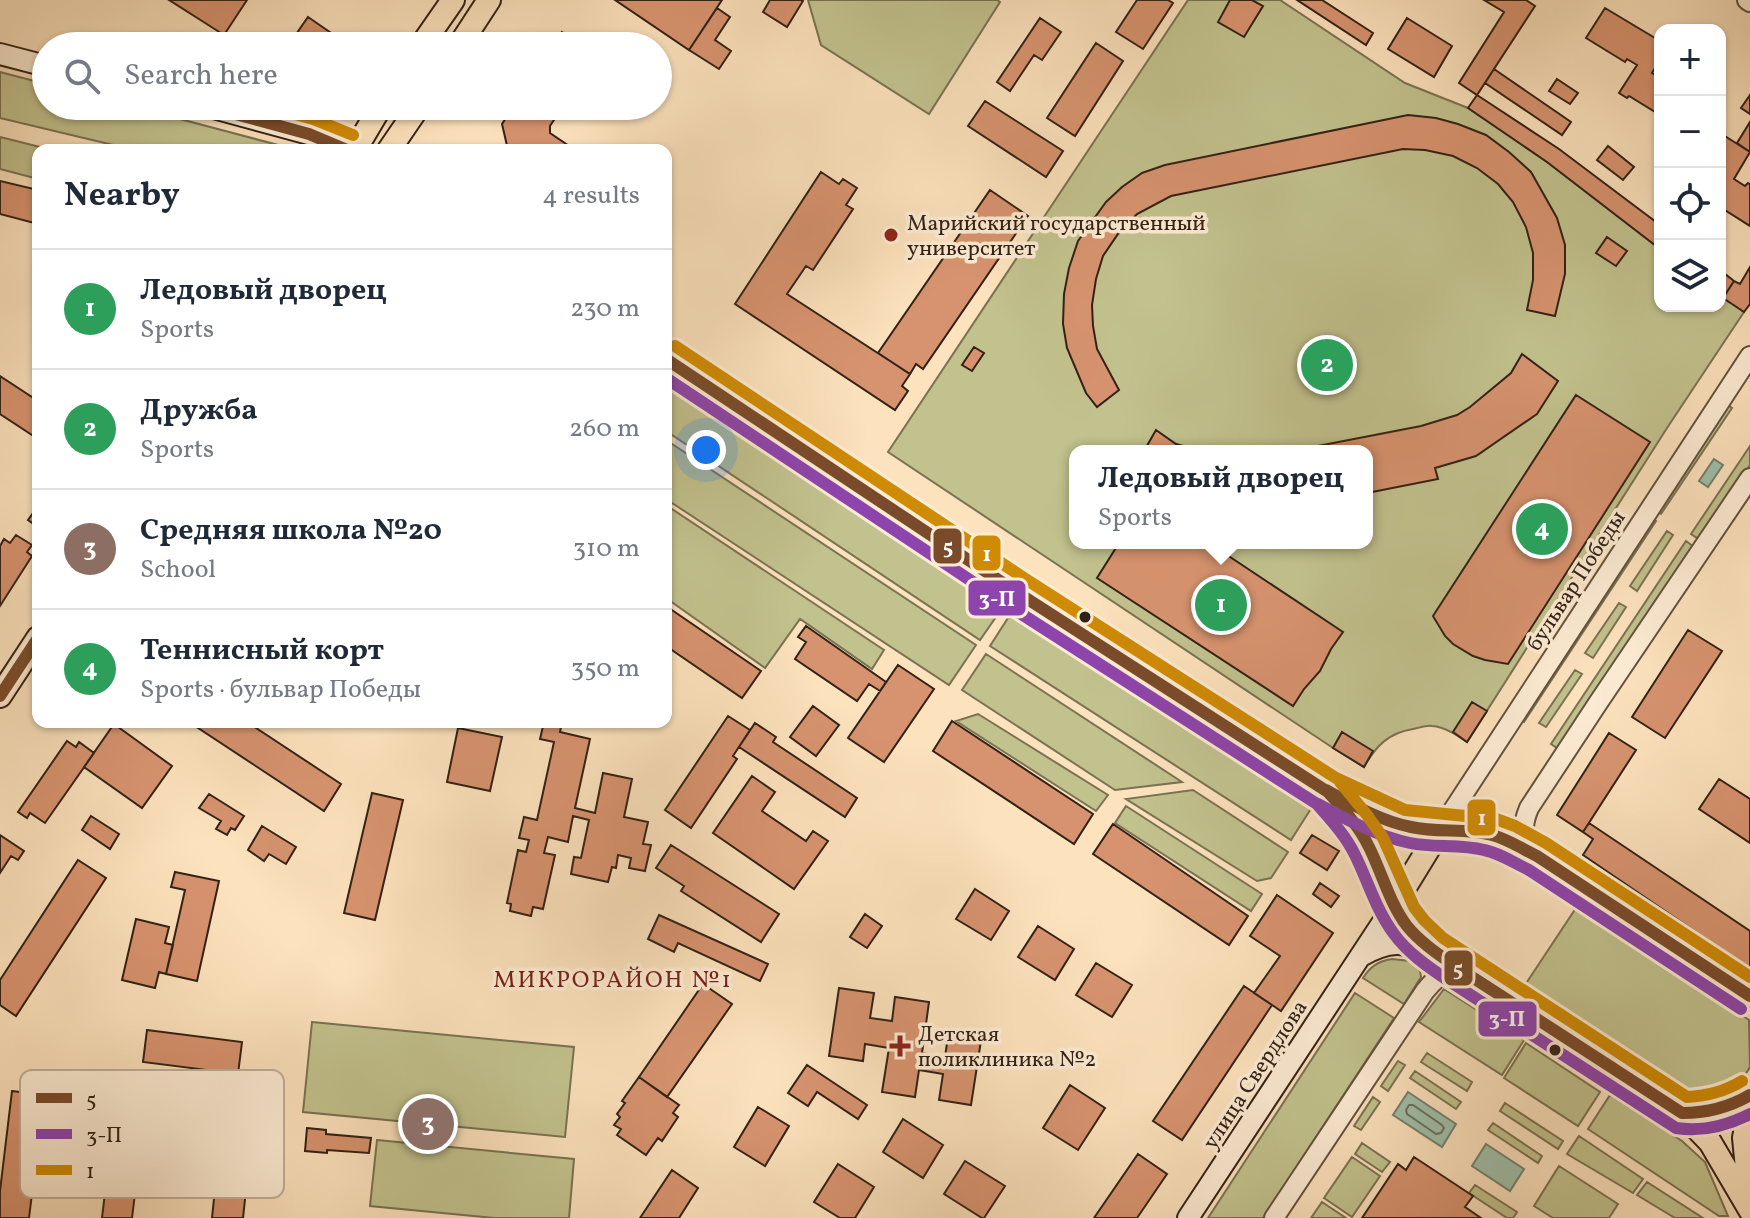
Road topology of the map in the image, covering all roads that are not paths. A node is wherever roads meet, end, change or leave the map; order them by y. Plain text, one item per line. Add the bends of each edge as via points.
1 (453, 0) edge
2 (489, 0) edge
3 (431, 32) edge
4 (468, 32) edge
5 (0, 54) edge
6 (32, 62) edge
7 (258, 120) edge
8 (373, 120) edge
9 (409, 120) edge
10 (333, 144) edge
11 (359, 144) edge
12 (393, 144) edge
13 (1750, 356) edge
14 (672, 363) edge
15 (1750, 478) edge
16 (32, 647) edge
17 (0, 696) edge
18 (1328, 792) junction
19 (1440, 830) junction
20 (1537, 856) junction
21 (1394, 905) junction
22 (1433, 951) junction
23 (1361, 956) junction
24 (1455, 966) junction
25 (1750, 996) edge
26 (1750, 1095) edge
27 (1750, 1104) edge
28 (1682, 1113) junction
29 (1748, 1162) edge
30 (1750, 1199) edge
31 (1750, 1210) edge
32 (1188, 1218) edge
33 (1274, 1218) edge

1 - 3 main road
2 - 4 main road
5 - 6 main road
7 - 10 main road
8 - 11 main road
9 - 12 main road
13 - 19 street, бульвар Победы
14 - 18 main road
15 - 20 street via 1529,808 1523,833
16 - 17 main road
18 - 19 main road via 1400,825
18 - 21 main road via 1368,845
19 - 20 main road via 1492,835
19 - 21 main road
20 - 25 main road
21 - 22 main road
21 - 23 main road, улица Свердлова
22 - 23 main road via 1395,944
22 - 24 main road
23 - 32 main road, улица Свердлова
24 - 28 main road
24 - 33 street via 1425,991
26 - 28 main road via 1708,1113
27 - 29 main road via 1744,1138
28 - 31 main road via 1710,1142
29 - 30 main road

